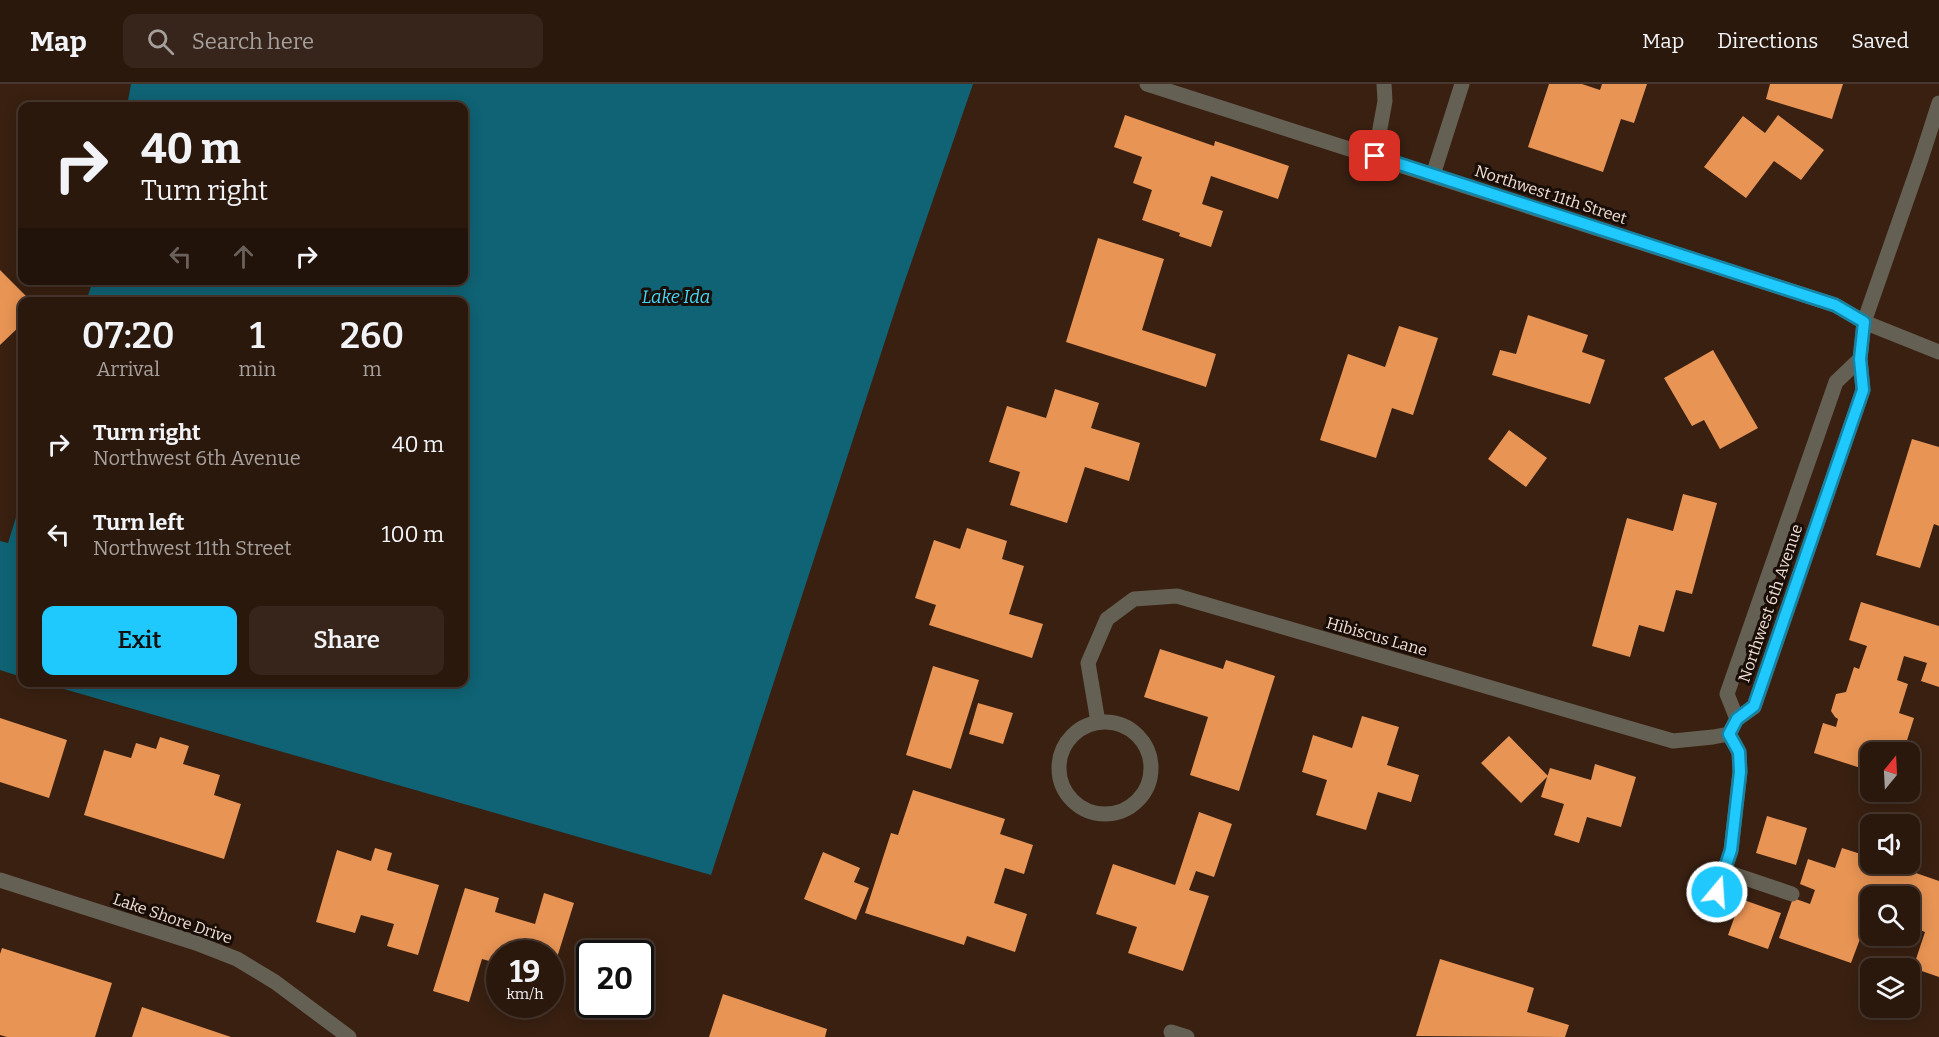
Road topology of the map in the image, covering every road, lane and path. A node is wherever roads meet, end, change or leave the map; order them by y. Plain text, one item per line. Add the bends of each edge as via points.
1 (1147, 84) edge
2 (1384, 84) edge
3 (1462, 84) edge
4 (1939, 103) edge
5 (1375, 156) junction
6 (1433, 175) junction
7 (1864, 322) junction
8 (1939, 352) edge
9 (1860, 359) junction
10 (1737, 719) junction
11 (1098, 722) junction
12 (1729, 734) junction
13 (1724, 871) junction
14 (0, 880) edge
15 (1792, 894) dead end
16 (1710, 913) dead end
17 (1171, 1032) dead end
18 (350, 1037) edge
19 (1187, 1037) edge

1 - 5 street, Northwest 11th Street
2 - 5 street via 1385,101
3 - 6 street
4 - 7 street, Northwest 6th Avenue
5 - 6 street, Northwest 11th Street
6 - 7 street, Northwest 11th Street via 1835,305
7 - 8 street, Northwest 11th Street
7 - 9 street, Northwest 6th Avenue
9 - 10 street, Northwest 6th Avenue via 1863,390 1754,706
9 - 10 street, Northwest 6th Avenue via 1836,382 1727,694
10 - 12 street
11 - 11 street via 1072,736 1059,761 1059,775 1064,789 1078,805 1098,813 1112,813 1126,809 1142,795 1150,776 1150,761 1138,735 1119,725
11 - 12 street, Hibiscus Lane via 1088,663 1107,619 1134,598 1177,596 1672,741
12 - 13 street via 1739,752 1740,772 1731,850
13 - 15 street
13 - 16 street
14 - 18 street, Lake Shore Drive via 237,959
17 - 19 street

